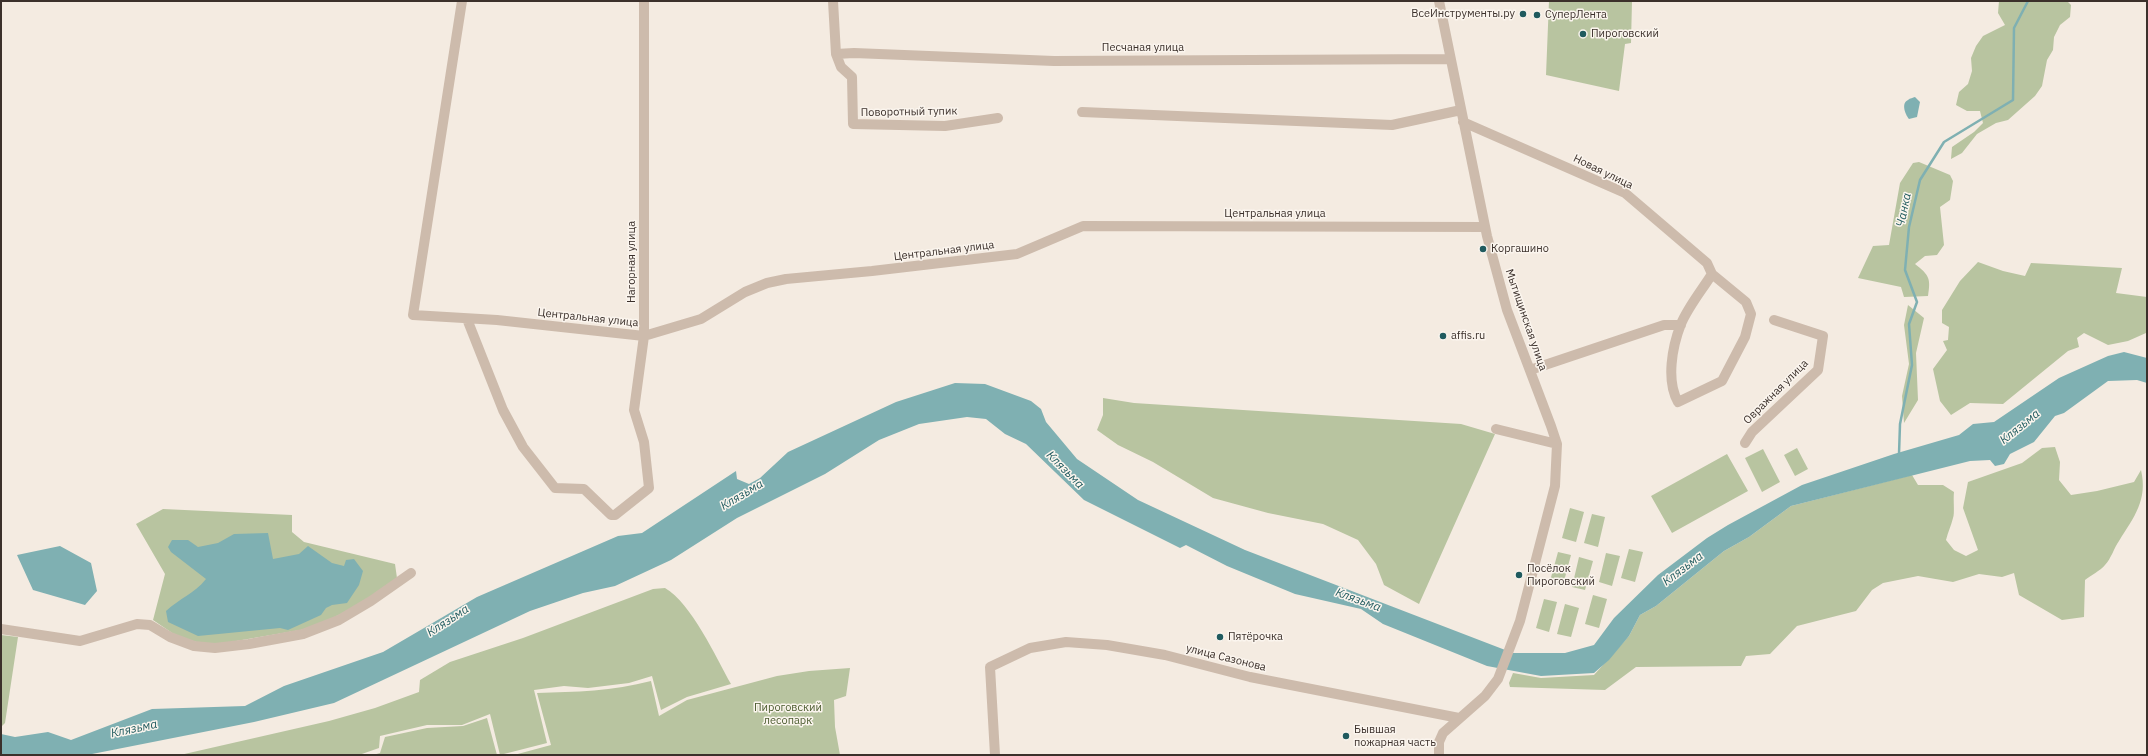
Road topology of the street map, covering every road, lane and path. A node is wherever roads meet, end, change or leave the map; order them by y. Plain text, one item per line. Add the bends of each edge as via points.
1 (462, 1) edge
2 (644, 1) edge
3 (833, 1) edge
4 (1439, 1) edge
5 (836, 54) junction
6 (1450, 59) junction
7 (1461, 110) junction
8 (1082, 112) dead end
9 (998, 118) dead end
10 (1463, 122) junction
11 (1485, 227) junction
12 (1712, 274) junction
13 (467, 319) junction
14 (1774, 320) dead end
15 (1681, 325) junction
16 (644, 336) junction
17 (1530, 370) junction
18 (1496, 429) dead end
19 (1745, 443) dead end
20 (1557, 444) junction
21 (411, 573) dead end
22 (1, 629) edge
23 (1459, 718) junction
24 (995, 755) edge
25 (1439, 755) edge

1 - 13 street, Центральная улица via 413,315
2 - 16 street, Нагорная улица
3 - 5 street, Поворотный тупик
4 - 6 street, Мытищинская улица
5 - 6 street, Песчаная улица via 1054,61
5 - 9 street, Поворотный тупик via 841,67 852,77 853,124 945,126
6 - 7 street, Мытищинская улица
7 - 8 street via 1392,125
7 - 10 street, Мытищинская улица
10 - 11 street, Мытищинская улица
10 - 12 street, Новая улица via 1625,193 1707,264
11 - 16 street, Центральная улица via 1084,226 1017,254 767,283 745,292 701,319
11 - 17 street, Мытищинская улица via 1507,310
12 - 15 street
12 - 15 street, Новая улица via 1746,302 1750,314 1744,337 1722,381 1678,402 1673,394 1670,366
13 - 16 street, Центральная улица
13 - 16 street, Нагорная улица via 503,410 523,447 555,488 584,489 611,515 615,515 648,488 644,442 634,410
14 - 19 street, Овражная улица via 1823,336 1818,370 1752,432
15 - 17 street via 1664,325
17 - 20 street, Мытищинская улица
18 - 20 street
20 - 23 street, Мытищинская улица via 1555,486 1527,600 1512,644 1498,679 1486,696
21 - 22 street via 339,620 303,634 249,644 215,648 194,646 170,637 150,625 138,624 80,642
23 - 24 street, улица Сазонова via 1250,677 1165,655 1107,645 1066,642 1030,648 990,667
23 - 25 street, Мытищинская улица via 1443,733 1439,742

